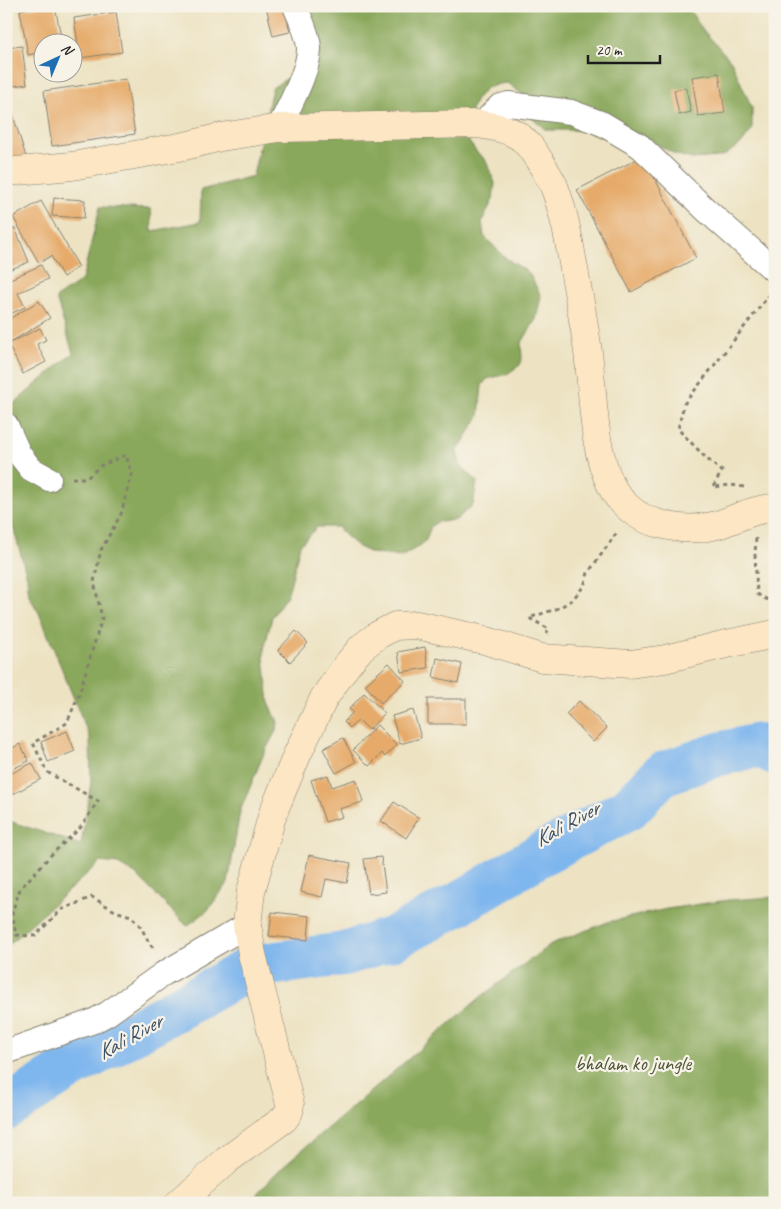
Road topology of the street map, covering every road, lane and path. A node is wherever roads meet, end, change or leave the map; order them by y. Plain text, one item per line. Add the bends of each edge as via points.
1 (295, 6) edge
2 (493, 126) junction
3 (279, 128) junction
4 (6, 172) edge
5 (775, 271) edge
6 (775, 288) edge
7 (6, 425) edge
8 (49, 479) joint
9 (764, 509) edge
10 (633, 510) junction
11 (775, 604) edge
12 (775, 634) edge
13 (531, 654) junction
14 (247, 924) junction
15 (158, 954) dead end
16 (6, 1052) edge
17 (180, 1203) edge

1 - 3 street via 309,47 306,66
2 - 3 main road
2 - 5 street via 490,116 508,104 571,112 603,124 640,146
2 - 10 main road via 514,133 532,149 554,185 569,240 588,350 600,457 616,494
3 - 4 main road via 72,166
6 - 9 path via 684,404 678,429 722,471 713,487 749,488
7 - 8 street via 19,454 32,469
8 - 15 path via 87,478 100,466 126,455 132,474 121,514 100,550 94,582 102,618 79,694 67,723 33,743 47,772 98,801 81,827 20,889 12,912 16,935 35,936 61,910 92,897 115,911 131,916
9 - 10 main road via 717,525 692,528 656,523
9 - 11 path via 757,531 755,554 757,594
10 - 13 path via 572,600 529,618 549,630
12 - 13 main road via 630,664 571,661
13 - 14 main road via 417,626 395,626 362,647 324,698 297,755 260,855
14 - 16 street via 163,974 94,1022
14 - 17 main road via 290,1104 289,1112 227,1160

